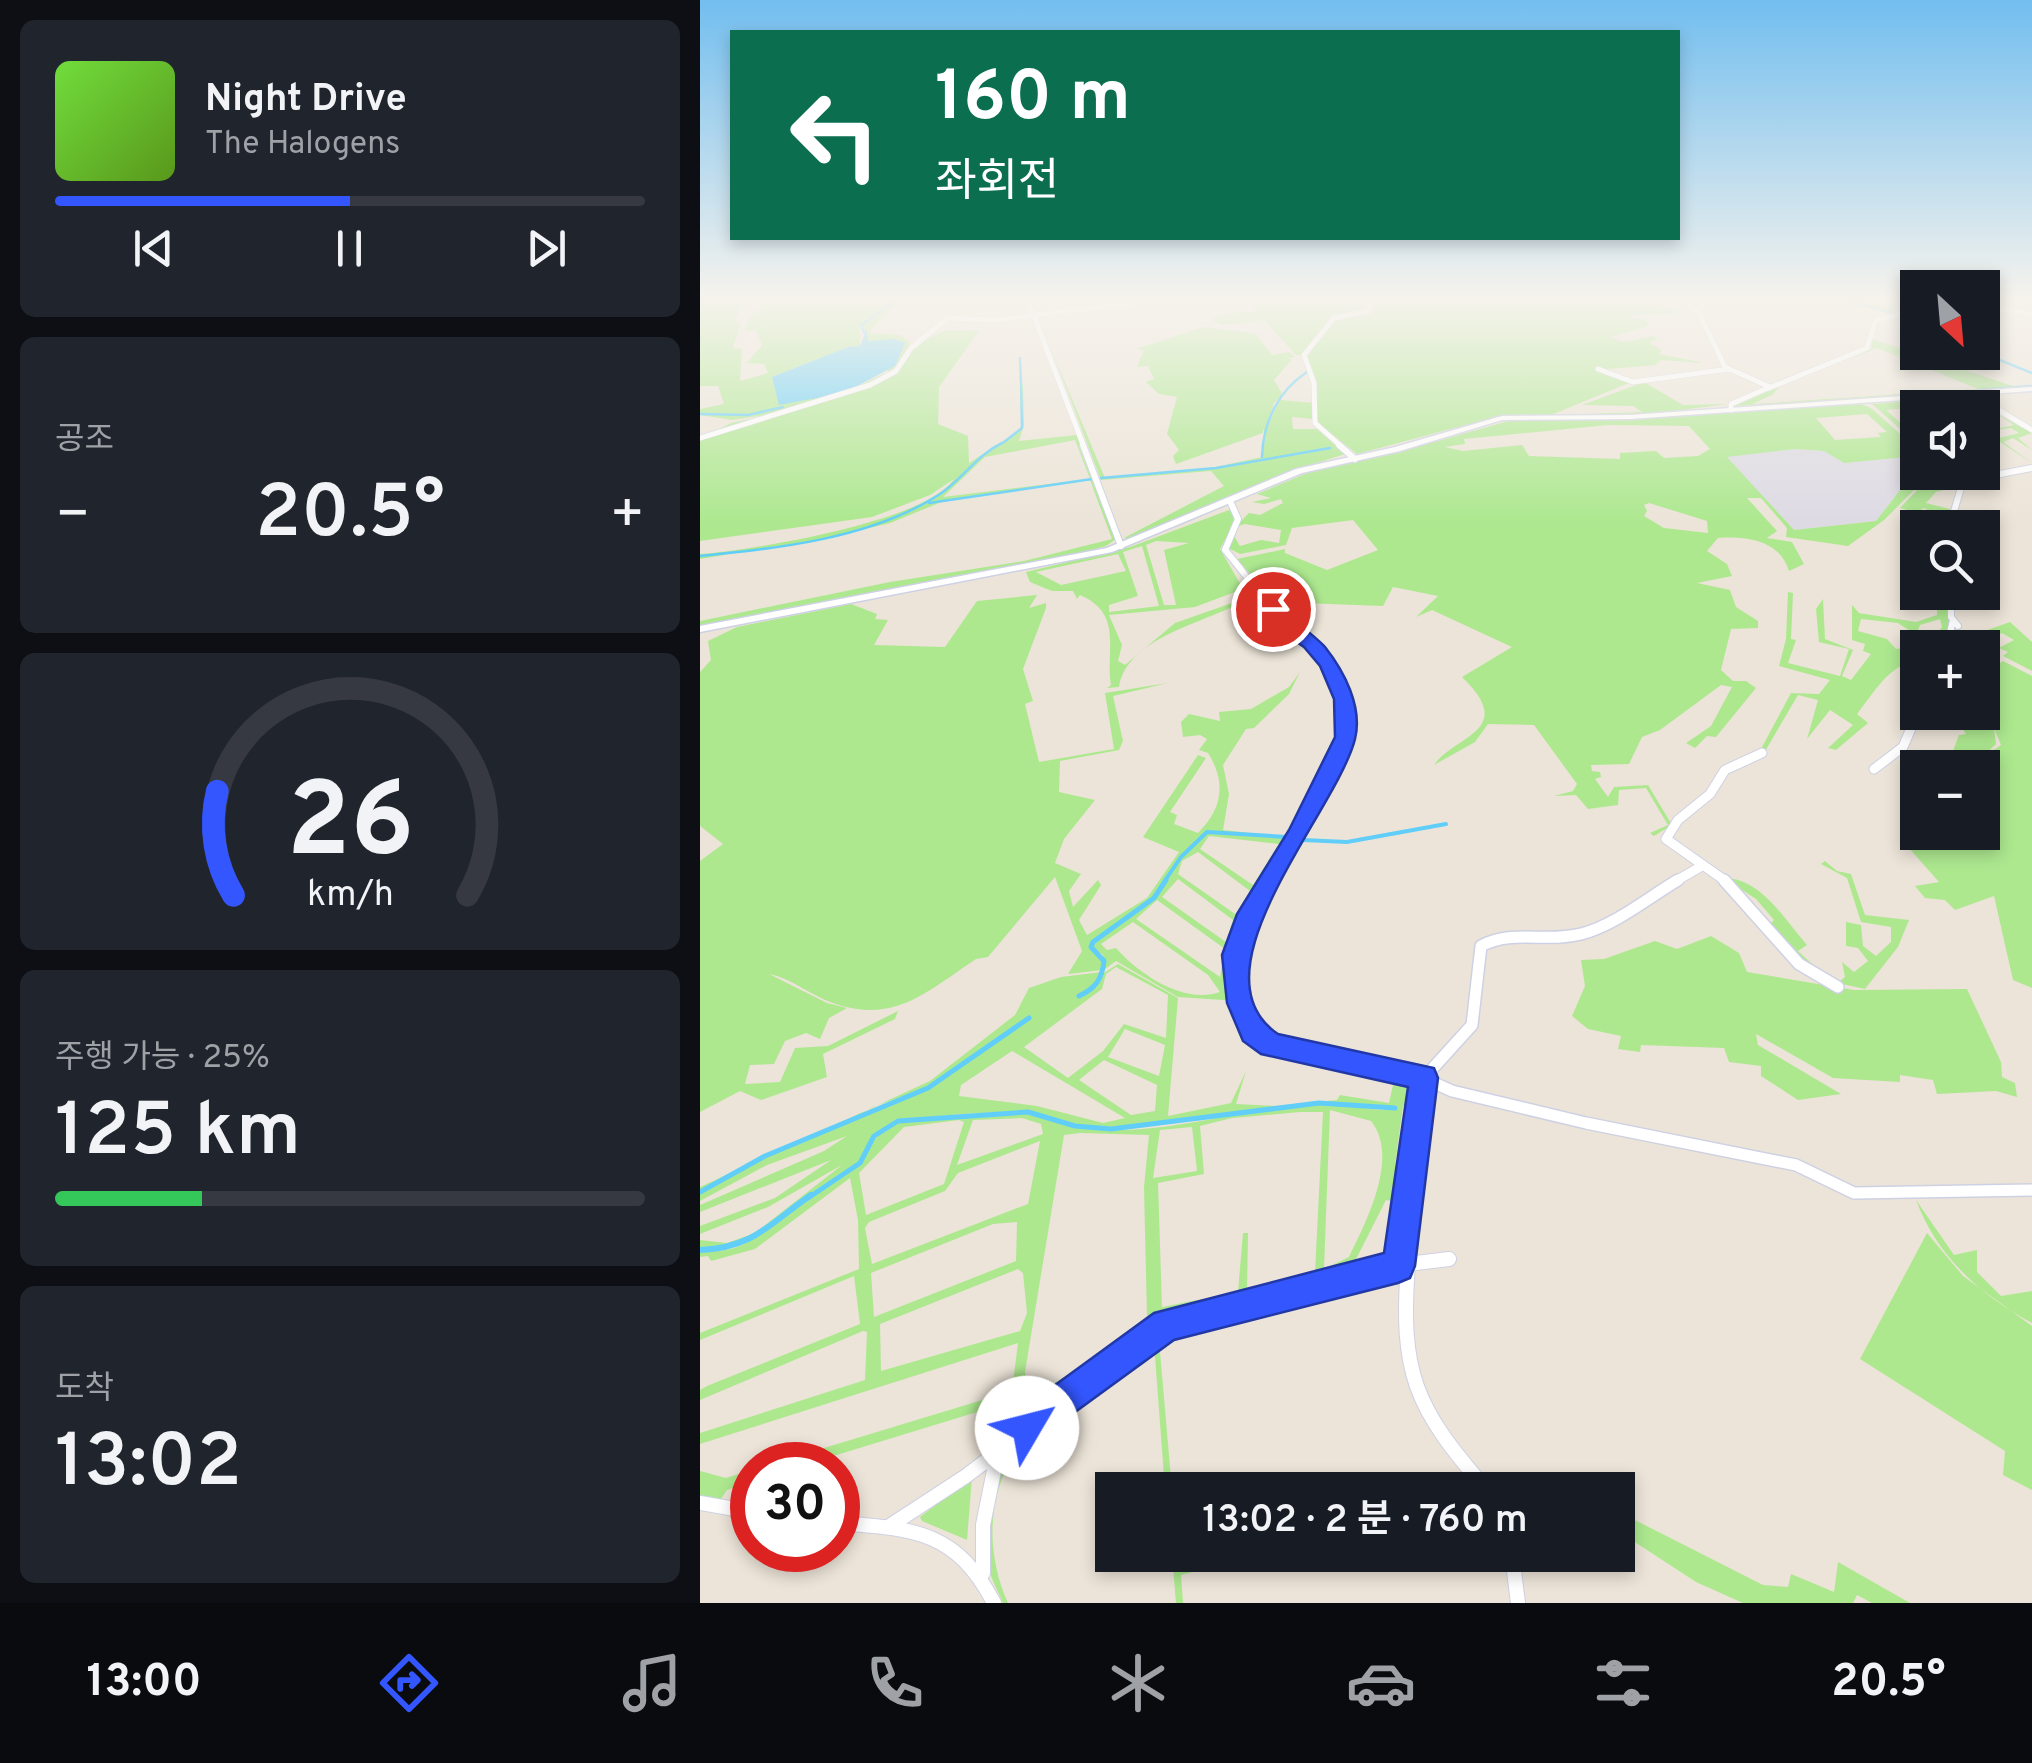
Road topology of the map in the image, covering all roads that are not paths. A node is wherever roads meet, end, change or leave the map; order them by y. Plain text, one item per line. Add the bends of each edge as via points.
1 (893, 373) edge
2 (1055, 373) edge
3 (1310, 373) edge
4 (1610, 373) edge
5 (1700, 373) edge
6 (1740, 373) edge
7 (1818, 373) edge
8 (1770, 388) junction
9 (2032, 389) edge
10 (2000, 391) edge
11 (1900, 398) edge
12 (1731, 410) junction
13 (2000, 411) edge
14 (2032, 430) edge
15 (700, 438) edge
16 (1355, 458) junction
17 (2032, 468) edge
18 (1230, 501) junction
19 (1954, 510) edge
20 (1121, 546) junction
21 (700, 629) edge
22 (1910, 730) edge
23 (1762, 752) dead end
24 (1874, 768) dead end
25 (1702, 866) junction
26 (1838, 986) dead end
27 (1424, 1078) junction
28 (2032, 1190) edge
29 (1449, 1260) dead end
30 (1403, 1265) junction
31 (999, 1450) junction
32 (1473, 1472) edge
33 (700, 1504) edge
34 (730, 1509) edge
35 (860, 1524) edge
36 (888, 1527) junction
37 (1514, 1572) edge
38 (984, 1576) junction
39 (994, 1603) edge
40 (1518, 1603) edge

1 - 15 street via 854,392 734,421
2 - 20 street
3 - 16 street via 1314,421
4 - 5 street via 1633,382
6 - 8 street
7 - 8 street
8 - 12 street via 1731,404
9 - 10 main road
11 - 12 main road
12 - 16 main road via 1511,417
13 - 14 street
16 - 18 main road via 1299,471
17 - 19 street via 1963,481
18 - 20 main road
18 - 27 street via 1238,518 1226,550 1276,618 1324,656 1340,687 1346,722 1335,767 1259,894 1239,941 1234,969 1242,1012 1253,1033 1271,1045
20 - 21 main road
22 - 24 street via 1903,748
23 - 25 street via 1725,770 1710,794 1666,835 1668,844
25 - 26 street via 1728,884 1799,964
25 - 27 street via 1575,937 1488,939 1475,968 1472,1025
27 - 28 street via 1452,1091 1586,1123 1796,1165 1854,1193
27 - 30 street
29 - 30 street
30 - 31 street via 1166,1325
30 - 32 street via 1410,1372 1422,1404
31 - 36 street
31 - 38 street via 983,1524
33 - 34 street
35 - 36 street
36 - 38 street via 957,1547
37 - 40 street
38 - 39 street

